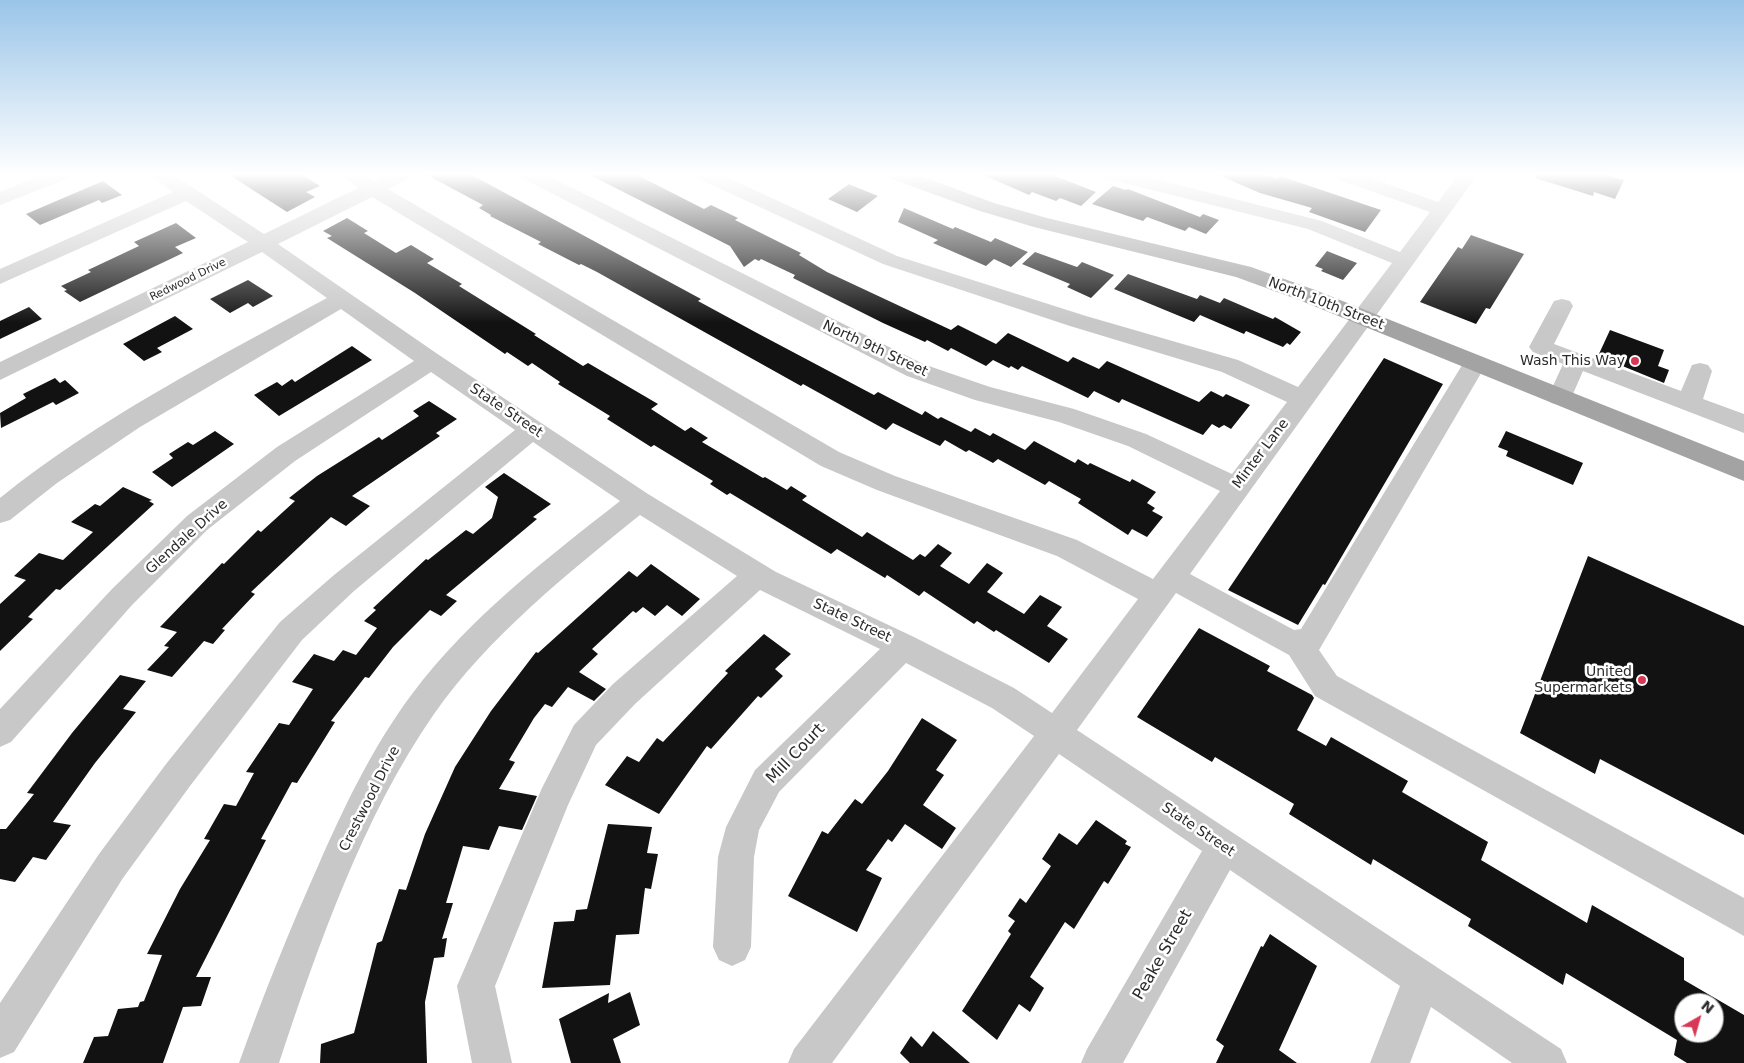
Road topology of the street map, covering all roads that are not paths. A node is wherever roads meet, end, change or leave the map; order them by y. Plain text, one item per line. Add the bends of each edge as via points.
1 (119, 224) edge
2 (234, 224) edge
3 (303, 224) edge
4 (432, 224) edge
5 (627, 224) edge
6 (811, 224) edge
7 (1043, 224) edge
8 (1310, 224) edge
9 (1433, 224) edge
10 (263, 243) junction
11 (1404, 261) junction
12 (0, 277) edge
13 (342, 299) junction
14 (1562, 306) dead end
15 (1362, 318) junction
16 (1576, 360) junction
17 (431, 361) junction
18 (1475, 363) junction
19 (1700, 371) dead end
20 (0, 372) edge
21 (1560, 397) junction
22 (1302, 398) junction
23 (1689, 403) junction
24 (1744, 424) edge
25 (533, 429) junction
26 (1744, 471) edge
27 (1236, 487) junction
28 (639, 501) junction
29 (0, 513) edge
30 (757, 575) junction
31 (1164, 586) junction
32 (1297, 642) junction
33 (903, 646) junction
34 (0, 732) edge
35 (1055, 734) junction
36 (1224, 847) junction
37 (1744, 918) edge
38 (732, 947) dead end
39 (1422, 979) junction
40 (0, 1038) edge
41 (259, 1063) edge
42 (492, 1063) edge
43 (808, 1063) edge
44 (1102, 1063) edge
45 (1390, 1063) edge
46 (1547, 1063) edge

1 - 12 street
2 - 10 street, State Street
3 - 10 street, Redwood Drive
4 - 31 street via 830,459 886,483
5 - 27 street, North 9th Street via 916,370 1137,440
6 - 22 street via 890,260 1230,366
7 - 15 main road, North 10th Street via 1243,272
8 - 11 street
9 - 11 street, Minter Lane
10 - 13 street, State Street
10 - 20 street, Redwood Drive
11 - 15 street, Minter Lane
13 - 17 street, State Street
13 - 29 street via 214,370 94,445 30,488
14 - 16 street via 1541,347
15 - 18 main road, North 10th Street
15 - 22 street, Minter Lane
16 - 21 street
16 - 23 street
17 - 25 street, State Street
17 - 34 street, Glendale Drive via 286,454 197,523 116,603
18 - 21 main road, North 10th Street
18 - 32 street via 1310,640
19 - 23 street
21 - 26 main road, North 10th Street
22 - 27 street, Minter Lane
23 - 24 street
25 - 28 street, State Street
25 - 40 street via 344,583 291,631 111,866
27 - 31 street, Minter Lane
28 - 30 street, State Street
28 - 41 street, Crestwood Drive via 541,579 463,656 423,704 386,761 354,824 292,968
30 - 33 street, State Street
30 - 42 street via 624,694 584,735 476,986
31 - 32 street via 1291,643
31 - 35 street, Minter Lane
32 - 37 street via 1326,686
33 - 35 street, State Street via 1003,698
33 - 38 street, Mill Court via 768,781 743,827 736,857
35 - 36 street, State Street
35 - 43 street, Minter Lane
36 - 39 street, State Street
36 - 44 street, Peake Street
39 - 45 street
39 - 46 street, State Street

